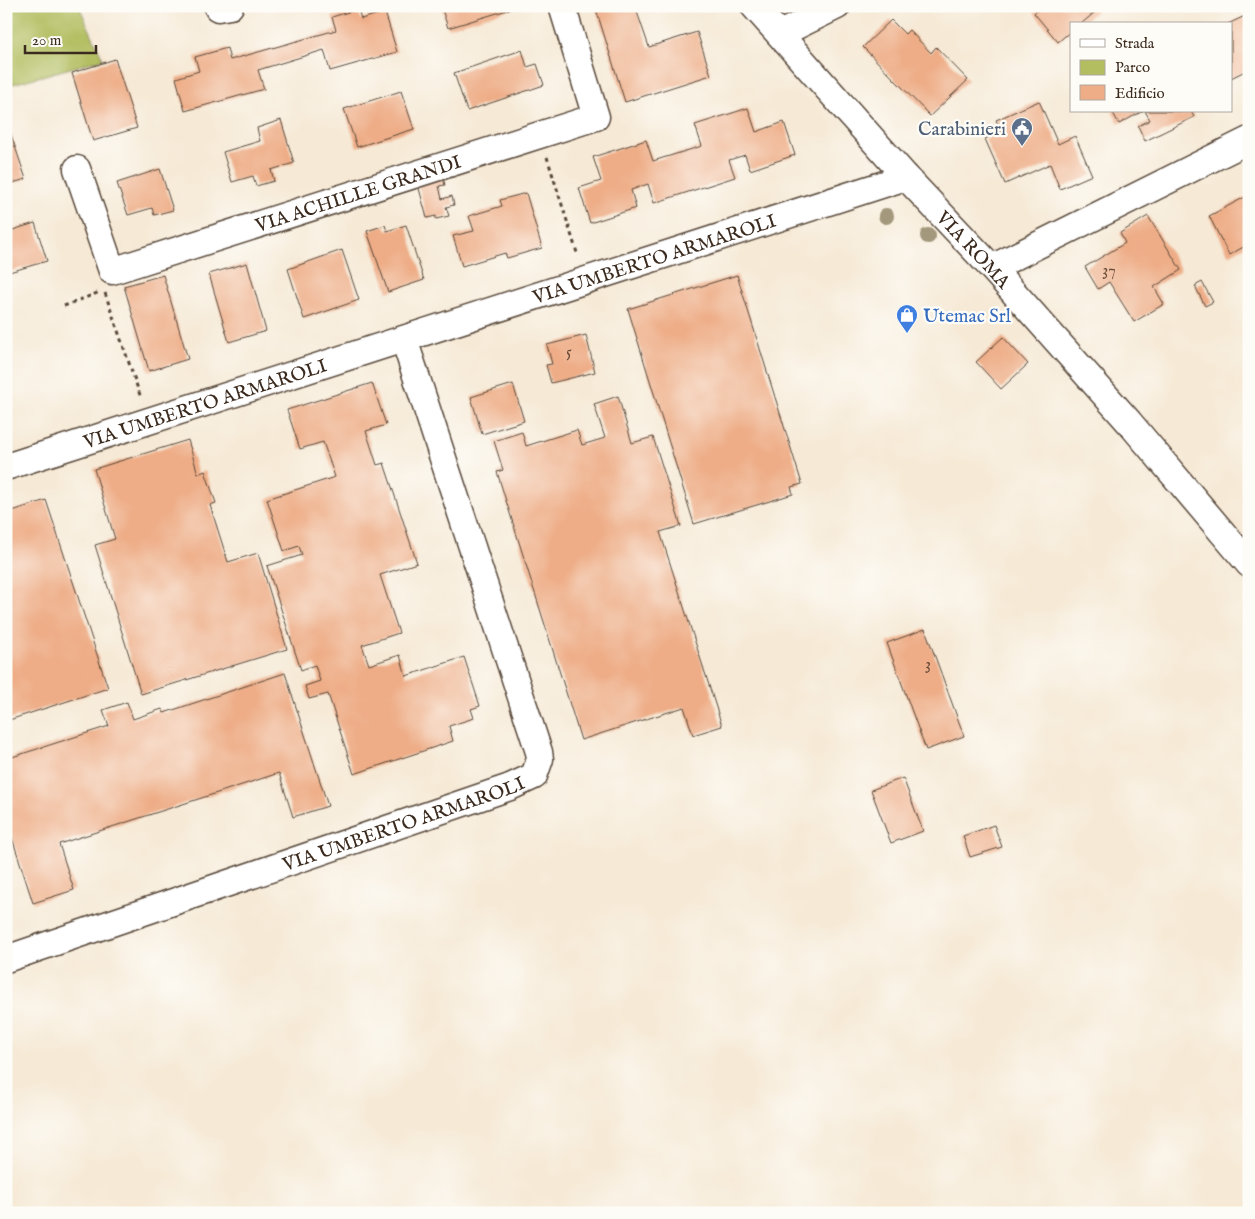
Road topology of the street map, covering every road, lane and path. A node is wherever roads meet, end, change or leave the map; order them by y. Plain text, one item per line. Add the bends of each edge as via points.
1 (562, 6) edge
2 (754, 6) edge
3 (837, 6) edge
4 (780, 34) junction
5 (540, 135) junction
6 (1249, 140) edge
7 (77, 169) dead end
8 (906, 177) junction
9 (992, 268) junction
10 (585, 281) junction
11 (64, 306) dead end
12 (404, 339) junction
13 (149, 421) junction
14 (6, 467) edge
15 (1249, 564) edge
16 (6, 959) edge

1 - 5 street, VIA ACHILLE GRANDI via 596,118
2 - 4 street, VIA ROMA
3 - 4 street
4 - 8 street, VIA ROMA
5 - 7 street, VIA ACHILLE GRANDI via 112,271
5 - 10 path
6 - 9 street
8 - 9 street, VIA ROMA
8 - 10 street, VIA UMBERTO ARMAROLI
9 - 15 street, VIA ROMA
10 - 12 street, VIA UMBERTO ARMAROLI
11 - 13 path via 104,290
12 - 13 street, VIA UMBERTO ARMAROLI
12 - 16 street, VIA UMBERTO ARMAROLI via 540,752 534,776
13 - 14 street, VIA UMBERTO ARMAROLI

